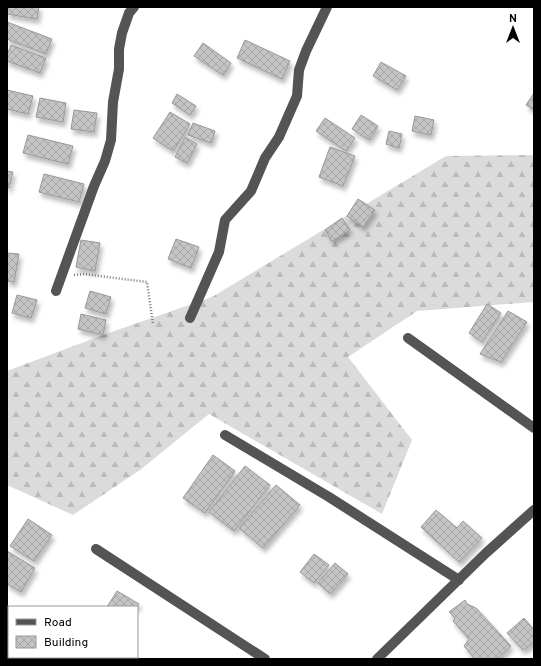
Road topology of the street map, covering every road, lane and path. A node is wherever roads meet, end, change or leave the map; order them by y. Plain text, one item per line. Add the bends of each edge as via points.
1 (134, 7) edge
2 (327, 7) edge
3 (61, 277) junction
4 (56, 292) dead end
5 (190, 318) dead end
6 (153, 324) dead end
7 (408, 338) dead end
8 (534, 428) edge
9 (225, 435) dead end
10 (534, 510) edge
11 (96, 549) dead end
12 (458, 580) junction
13 (266, 659) edge
14 (377, 659) edge

1 - 3 street via 129,13 119,49 111,140 106,162 94,186
2 - 5 street via 299,70 298,96 279,137 265,158 251,191 225,220 219,252
3 - 4 street
3 - 6 path via 84,274 147,282
7 - 8 street
9 - 12 street via 329,497
10 - 12 street
11 - 13 street
12 - 14 street

